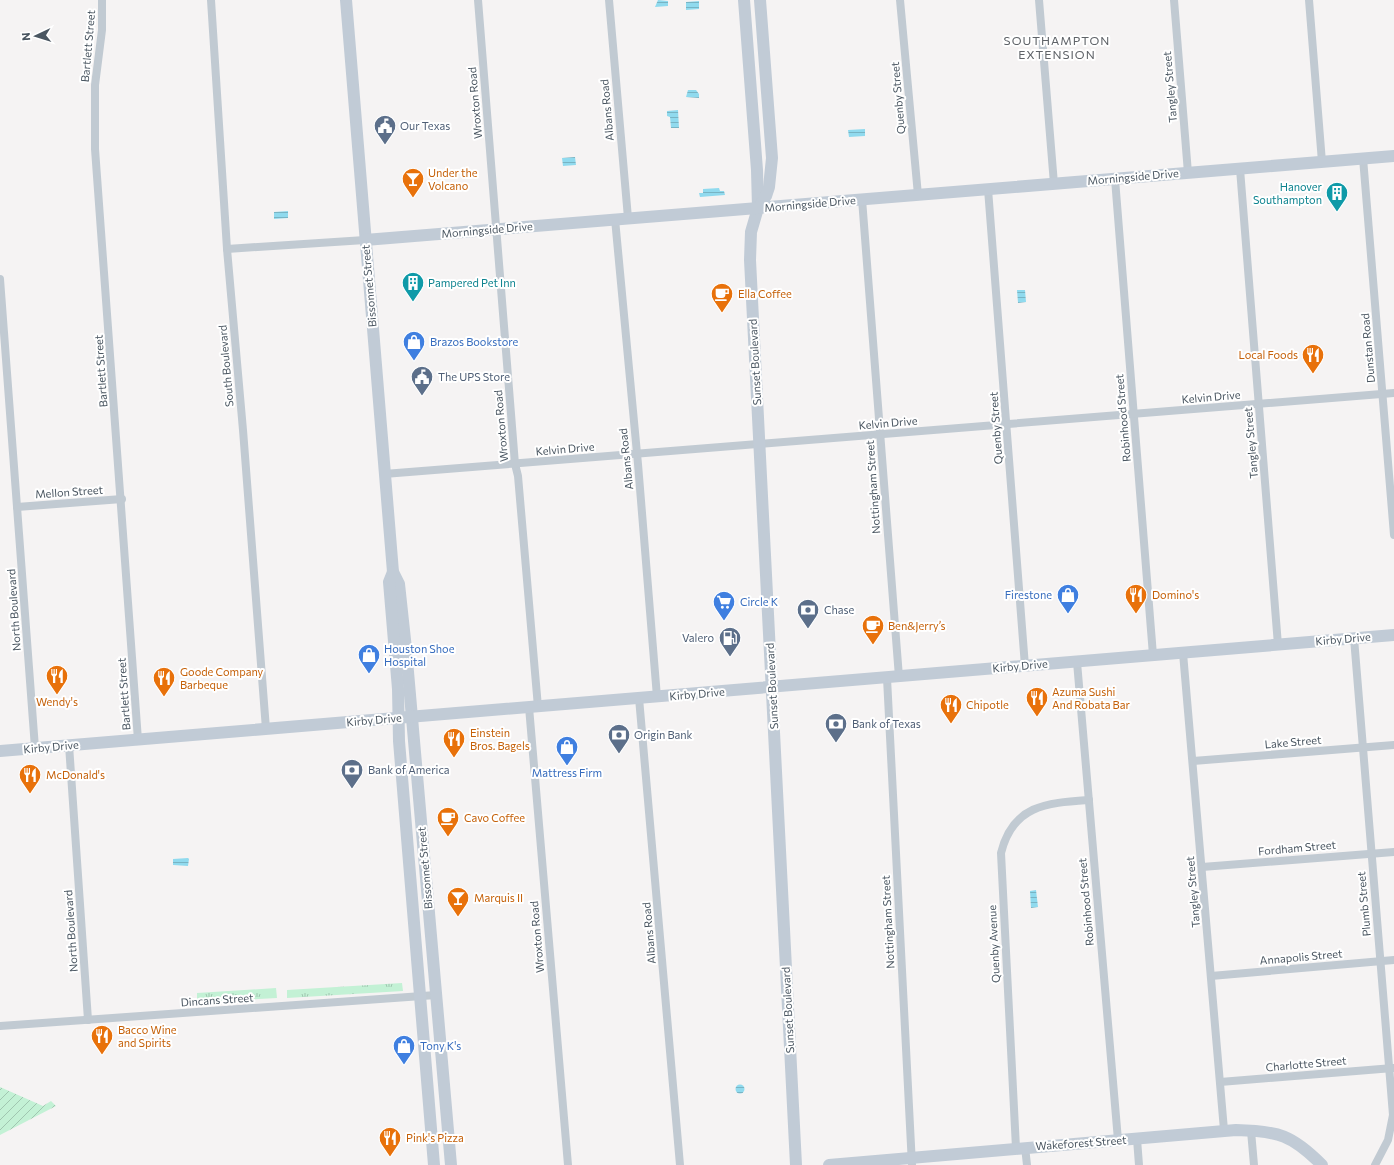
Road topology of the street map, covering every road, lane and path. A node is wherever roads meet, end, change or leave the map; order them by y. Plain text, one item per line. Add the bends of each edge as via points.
1 (102, 0) edge
2 (211, 0) edge
3 (346, 0) edge
4 (478, 0) edge
5 (609, 0) edge
6 (744, 0) edge
7 (760, 0) edge
8 (900, 0) edge
9 (1039, 0) edge
10 (1174, 0) edge
11 (1309, 0) edge
12 (1394, 156) edge
13 (1363, 158) junction
14 (1322, 162) junction
15 (1240, 168) junction
16 (1188, 173) junction
17 (1115, 179) junction
18 (1054, 184) junction
19 (988, 189) junction
20 (918, 195) junction
21 (862, 199) junction
22 (758, 208) junction
23 (622, 219) junction
24 (497, 229) junction
25 (365, 240) junction
26 (227, 249) junction
27 (0, 279) edge
28 (1, 304) edge
29 (1, 315) edge
30 (1394, 393) edge
31 (1383, 394) junction
32 (1259, 404) junction
33 (1134, 414) junction
34 (1006, 424) junction
35 (880, 434) junction
36 (759, 444) junction
37 (637, 454) junction
38 (515, 464) junction
39 (384, 474) junction
40 (122, 499) junction
41 (17, 506) junction
42 (1394, 535) edge
43 (393, 572) junction
44 (1394, 635) edge
45 (1354, 638) junction
46 (1278, 645) junction
47 (1183, 653) junction
48 (1153, 655) junction
49 (1077, 662) junction
50 (1026, 666) junction
51 (893, 677) junction
52 (772, 687) junction
53 (657, 697) junction
54 (639, 698) junction
55 (533, 707) junction
56 (398, 717) junction
57 (411, 717) junction
58 (266, 729) junction
59 (138, 740) junction
60 (69, 745) junction
61 (1394, 745) edge
62 (1363, 747) junction
63 (35, 748) junction
64 (0, 751) edge
65 (1193, 761) junction
66 (1089, 800) junction
67 (1394, 852) edge
68 (1371, 853) junction
69 (1202, 867) junction
70 (425, 868) junction
71 (409, 870) junction
72 (1394, 960) edge
73 (1380, 961) junction
74 (1211, 976) junction
75 (436, 995) junction
76 (419, 996) junction
77 (88, 1020) junction
78 (0, 1026) edge
79 (1391, 1068) edge
80 (1220, 1082) junction
81 (1224, 1130) junction
82 (1251, 1131) junction
83 (1137, 1139) junction
84 (1118, 1140) junction
85 (1021, 1147) junction
86 (911, 1161) edge
87 (434, 1165) edge
88 (451, 1165) edge
89 (568, 1165) edge
90 (680, 1165) edge
91 (796, 1165) edge
92 (829, 1165) edge
93 (1027, 1165) edge
94 (1140, 1165) edge
95 (1254, 1165) edge
96 (1322, 1165) edge
97 (1375, 1165) edge

1 - 40 street, Bartlett Street via 102,30 95,85 95,142
2 - 26 street, South Boulevard
3 - 25 main road, Bissonnet Street
4 - 24 street, Wroxton Road
5 - 23 street, Albans Road
6 - 22 main road, Sunset Boulevard
7 - 22 main road, Sunset Boulevard via 772,158 769,187
8 - 20 street, Quenby Street
9 - 18 street
10 - 16 street, Tangley Street
11 - 14 street
12 - 13 main road, Morningside Drive
13 - 14 main road, Morningside Drive
13 - 31 street, Dunstan Road
14 - 15 main road, Morningside Drive
15 - 16 main road, Morningside Drive
15 - 32 street, Tangley Street
16 - 17 main road, Morningside Drive
17 - 18 main road, Morningside Drive
17 - 33 street, Robinhood Street
18 - 19 main road, Morningside Drive
19 - 20 main road, Morningside Drive
19 - 34 street, Quenby Street
20 - 21 main road, Morningside Drive
21 - 22 main road, Morningside Drive
21 - 35 street, Nottingham Street
22 - 23 main road, Morningside Drive
22 - 36 main road, Sunset Boulevard via 751,232 750,260
23 - 24 main road, Morningside Drive
23 - 37 street, Albans Road
24 - 25 main road, Morningside Drive
24 - 38 street, Wroxton Road
25 - 26 street, Morningside Drive
25 - 39 main road, Bissonnet Street
26 - 58 street, South Boulevard
27 - 28 street, North Boulevard
28 - 29 street, North Boulevard
29 - 41 street, North Boulevard
30 - 31 street, Kelvin Drive
31 - 32 street, Kelvin Drive
31 - 42 street, Dunstan Road
32 - 33 street, Kelvin Drive
32 - 46 street, Tangley Street
33 - 34 street, Kelvin Drive
33 - 48 street, Robinhood Street
34 - 35 street, Kelvin Drive
34 - 50 street, Quenby Street
35 - 36 street, Kelvin Drive
35 - 51 street, Nottingham Street
36 - 37 street, Kelvin Drive
36 - 52 main road, Sunset Boulevard
37 - 38 street, Kelvin Drive
37 - 53 street, Albans Road
38 - 39 street, Kelvin Drive
38 - 55 street, Wroxton Road via 518,476
39 - 43 main road, Bissonnet Street
40 - 41 street, Mellon Street
40 - 59 street, Bartlett Street
41 - 63 street, North Boulevard
43 - 56 main road, Bissonnet Street via 389,582
43 - 57 main road, Bissonnet Street via 399,584
44 - 45 main road, Kirby Drive
45 - 46 main road, Kirby Drive
45 - 62 street, Plumb Street
46 - 47 main road, Kirby Drive
47 - 48 main road, Kirby Drive
47 - 65 street, Tangley Street
48 - 49 main road, Kirby Drive
49 - 50 main road, Kirby Drive
49 - 66 street, Robinhood Street
50 - 51 main road, Kirby Drive
51 - 52 main road, Kirby Drive
51 - 86 street, Nottingham Street
52 - 53 main road, Kirby Drive
52 - 91 main road, Sunset Boulevard
53 - 54 main road, Kirby Drive
54 - 55 main road, Kirby Drive
54 - 90 street, Albans Road
55 - 57 main road, Kirby Drive
55 - 89 street, Wroxton Road
56 - 57 main road, Kirby Drive
56 - 58 main road, Kirby Drive
56 - 71 main road, Bissonnet Street
57 - 70 main road, Bissonnet Street
58 - 59 main road, Kirby Drive
59 - 60 main road, Kirby Drive
60 - 63 main road, Kirby Drive
60 - 77 street, North Boulevard
61 - 62 street, Lake Street
62 - 65 street, Lake Street
62 - 68 street, Plumb Street
63 - 64 main road, Kirby Drive
65 - 69 street, Tangley Street
66 - 84 street, Robinhood Street
66 - 85 street, Quenby Avenue via 1045,804 1024,814 1010,831 1001,854
67 - 68 street, Fordham Street
68 - 69 street, Fordham Street
68 - 73 street, Plumb Street
69 - 74 street, Tangley Street
70 - 71 main road
70 - 75 main road, Bissonnet Street
71 - 76 main road, Bissonnet Street
72 - 73 street, Annapolis Street
73 - 74 street, Annapolis Street
73 - 79 street, Plumb Street
74 - 80 street, Tangley Street
75 - 76 street, Dincans Street
75 - 88 main road, Bissonnet Street
76 - 77 street, Dincans Street
76 - 87 main road, Bissonnet Street
77 - 78 street, Dincans Street
79 - 80 street, Charlotte Street
79 - 97 street, Plumb Street via 1391,1128 1388,1140
80 - 81 street, Tangley Street
81 - 82 main road, Wakeforest Street
81 - 83 main road, Wakeforest Street
82 - 95 street
82 - 96 main road, Wakeforest Street via 1282,1135 1292,1139
83 - 84 main road, Wakeforest Street
83 - 94 street
84 - 85 main road, Wakeforest Street
85 - 86 main road, Wakeforest Street
85 - 93 street, Quenby Avenue
86 - 92 main road, Wakeforest Street

